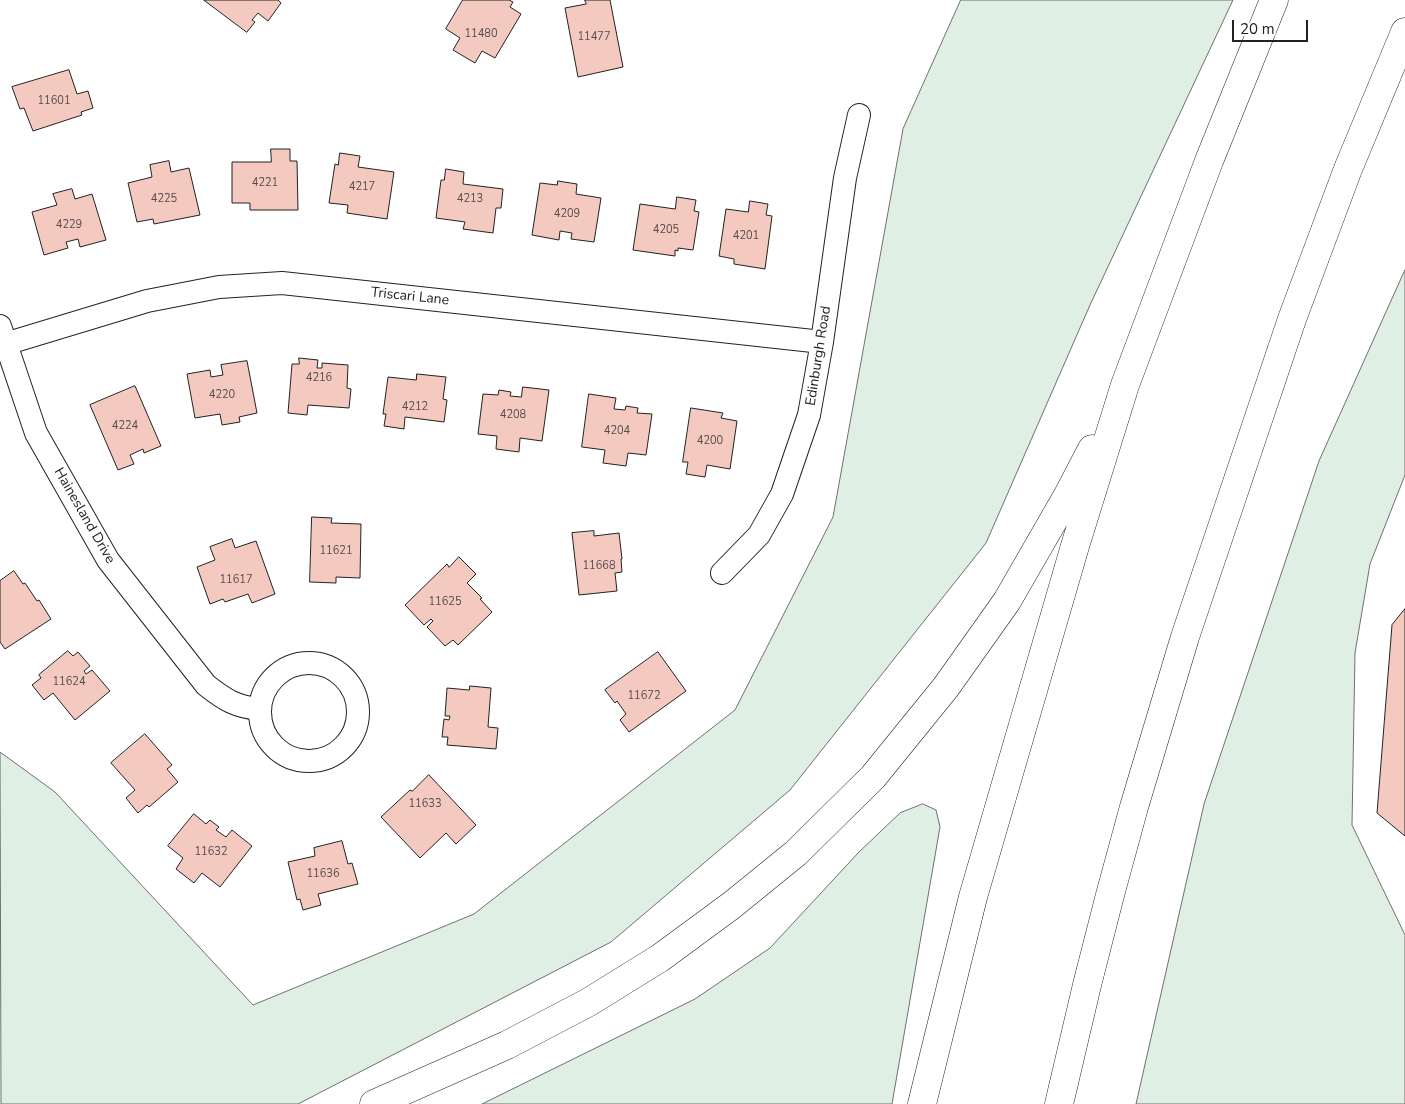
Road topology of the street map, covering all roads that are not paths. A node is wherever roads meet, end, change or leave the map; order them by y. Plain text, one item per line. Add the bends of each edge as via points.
1 (1274, 0) edge
2 (1405, 32) edge
3 (859, 115) dead end
4 (2, 335) edge
5 (822, 342) junction
6 (1125, 385) junction
7 (722, 573) dead end
8 (260, 709) junction
9 (374, 1104) edge
10 (922, 1104) edge
11 (1059, 1104) edge

1 - 6 highway via 1209,161
2 - 11 highway via 1348,168 1292,318 1185,638 1110,895
3 - 5 street, Edinburgh Road via 845,178
4 - 5 street, Triscari Lane via 220,287 282,284
4 - 8 street, Hainesland Drive via 36,433 108,560 206,685 223,699 243,708
5 - 7 street, Edinburgh Road via 809,414 782,494 759,535
6 - 9 highway via 1068,496 1001,608 946,687 873,777 796,853 660,958 589,1002 507,1045
6 - 10 highway via 973,897
8 - 8 street via 268,740 279,752 308,762 324,760 338,753 350,741 357,726 359,709 355,693 346,679 334,669 318,663 301,663 286,668 264,693

